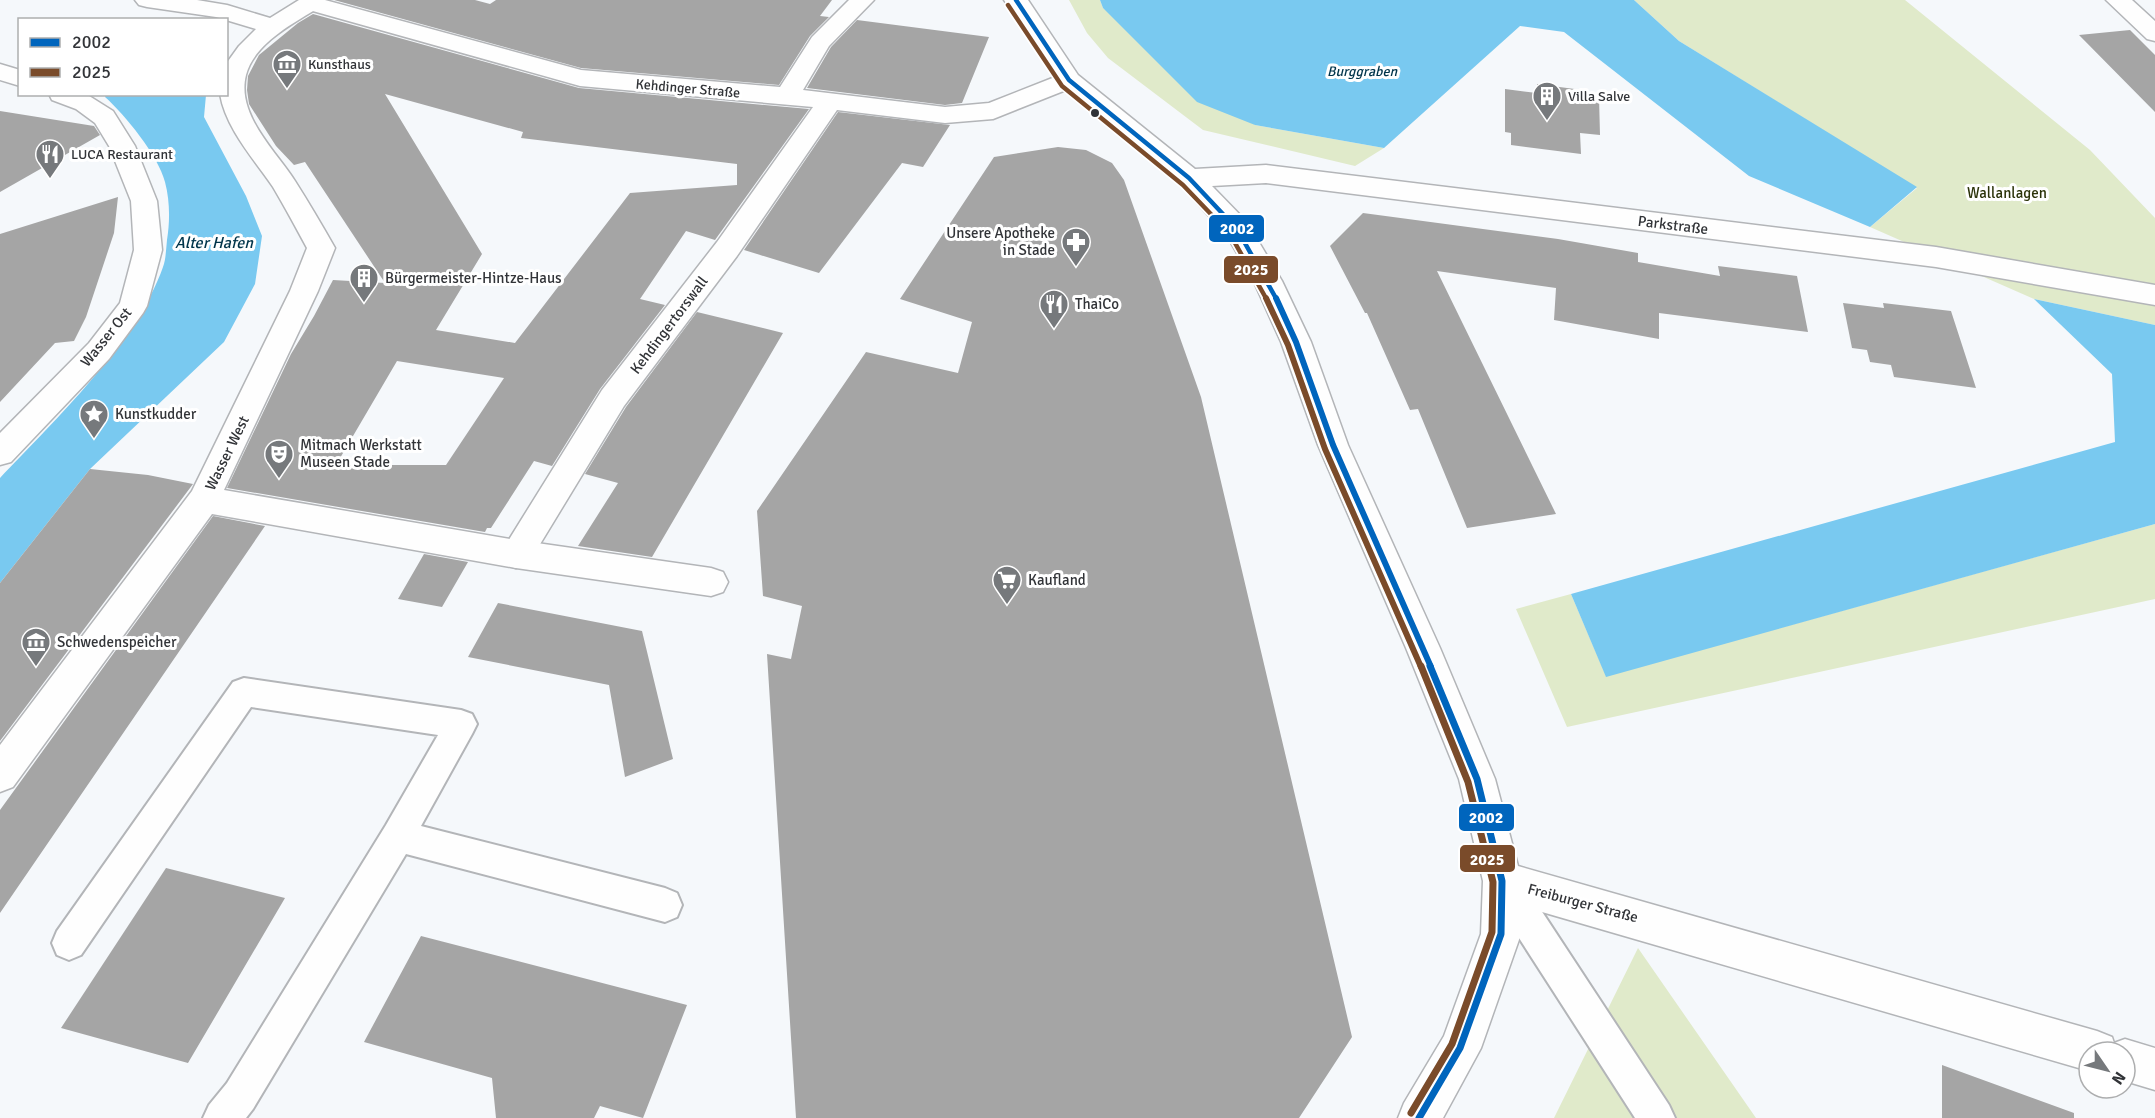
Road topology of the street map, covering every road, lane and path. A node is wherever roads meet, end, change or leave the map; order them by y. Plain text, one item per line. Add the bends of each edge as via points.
1 (147, 0) edge
2 (862, 0) edge
3 (1016, 0) edge
4 (2118, 0) edge
5 (312, 1) edge
6 (274, 27) junction
7 (2155, 34) edge
8 (0, 72) edge
9 (18, 77) edge
10 (1070, 80) junction
11 (66, 96) edge
12 (787, 96) junction
13 (830, 101) junction
14 (1189, 178) junction
15 (2155, 295) edge
16 (0, 453) edge
17 (204, 500) junction
18 (516, 554) junction
19 (711, 582) dead end
20 (0, 776) edge
21 (398, 836) junction
22 (1502, 881) junction
23 (665, 905) dead end
24 (69, 944) dead end
25 (2077, 1046) edge
26 (2137, 1064) edge
27 (2155, 1069) edge
28 (222, 1118) edge
29 (1419, 1118) edge
30 (1656, 1118) edge

1 - 6 street via 219,10
2 - 12 street via 820,42
3 - 10 street
4 - 7 street
5 - 6 street, Wasser West
5 - 12 street, Kehdinger Straße via 580,78
6 - 17 street, Wasser West via 242,58 233,76 234,98 239,116 321,248
8 - 9 street
10 - 13 street, Kehdinger Straße via 993,111 945,115
10 - 14 street
11 - 16 street, Wasser Ost via 104,117 122,146 144,201 148,250 133,306 99,351
12 - 13 street, Kehdinger Straße
13 - 18 street, Kehdingertorswall via 727,249 613,398
14 - 15 street, Parkstraße via 1266,174 1936,257
14 - 22 street via 1237,230 1268,281 1296,342 1333,445 1477,779
17 - 18 street, Wasser West
17 - 20 street
18 - 19 street, Wasser West
21 - 23 lane
21 - 24 lane via 461,724 244,692
21 - 28 lane via 240,1096
22 - 25 street, Freiburger Straße
22 - 29 street via 1501,934 1460,1048
22 - 30 lane
26 - 27 street

